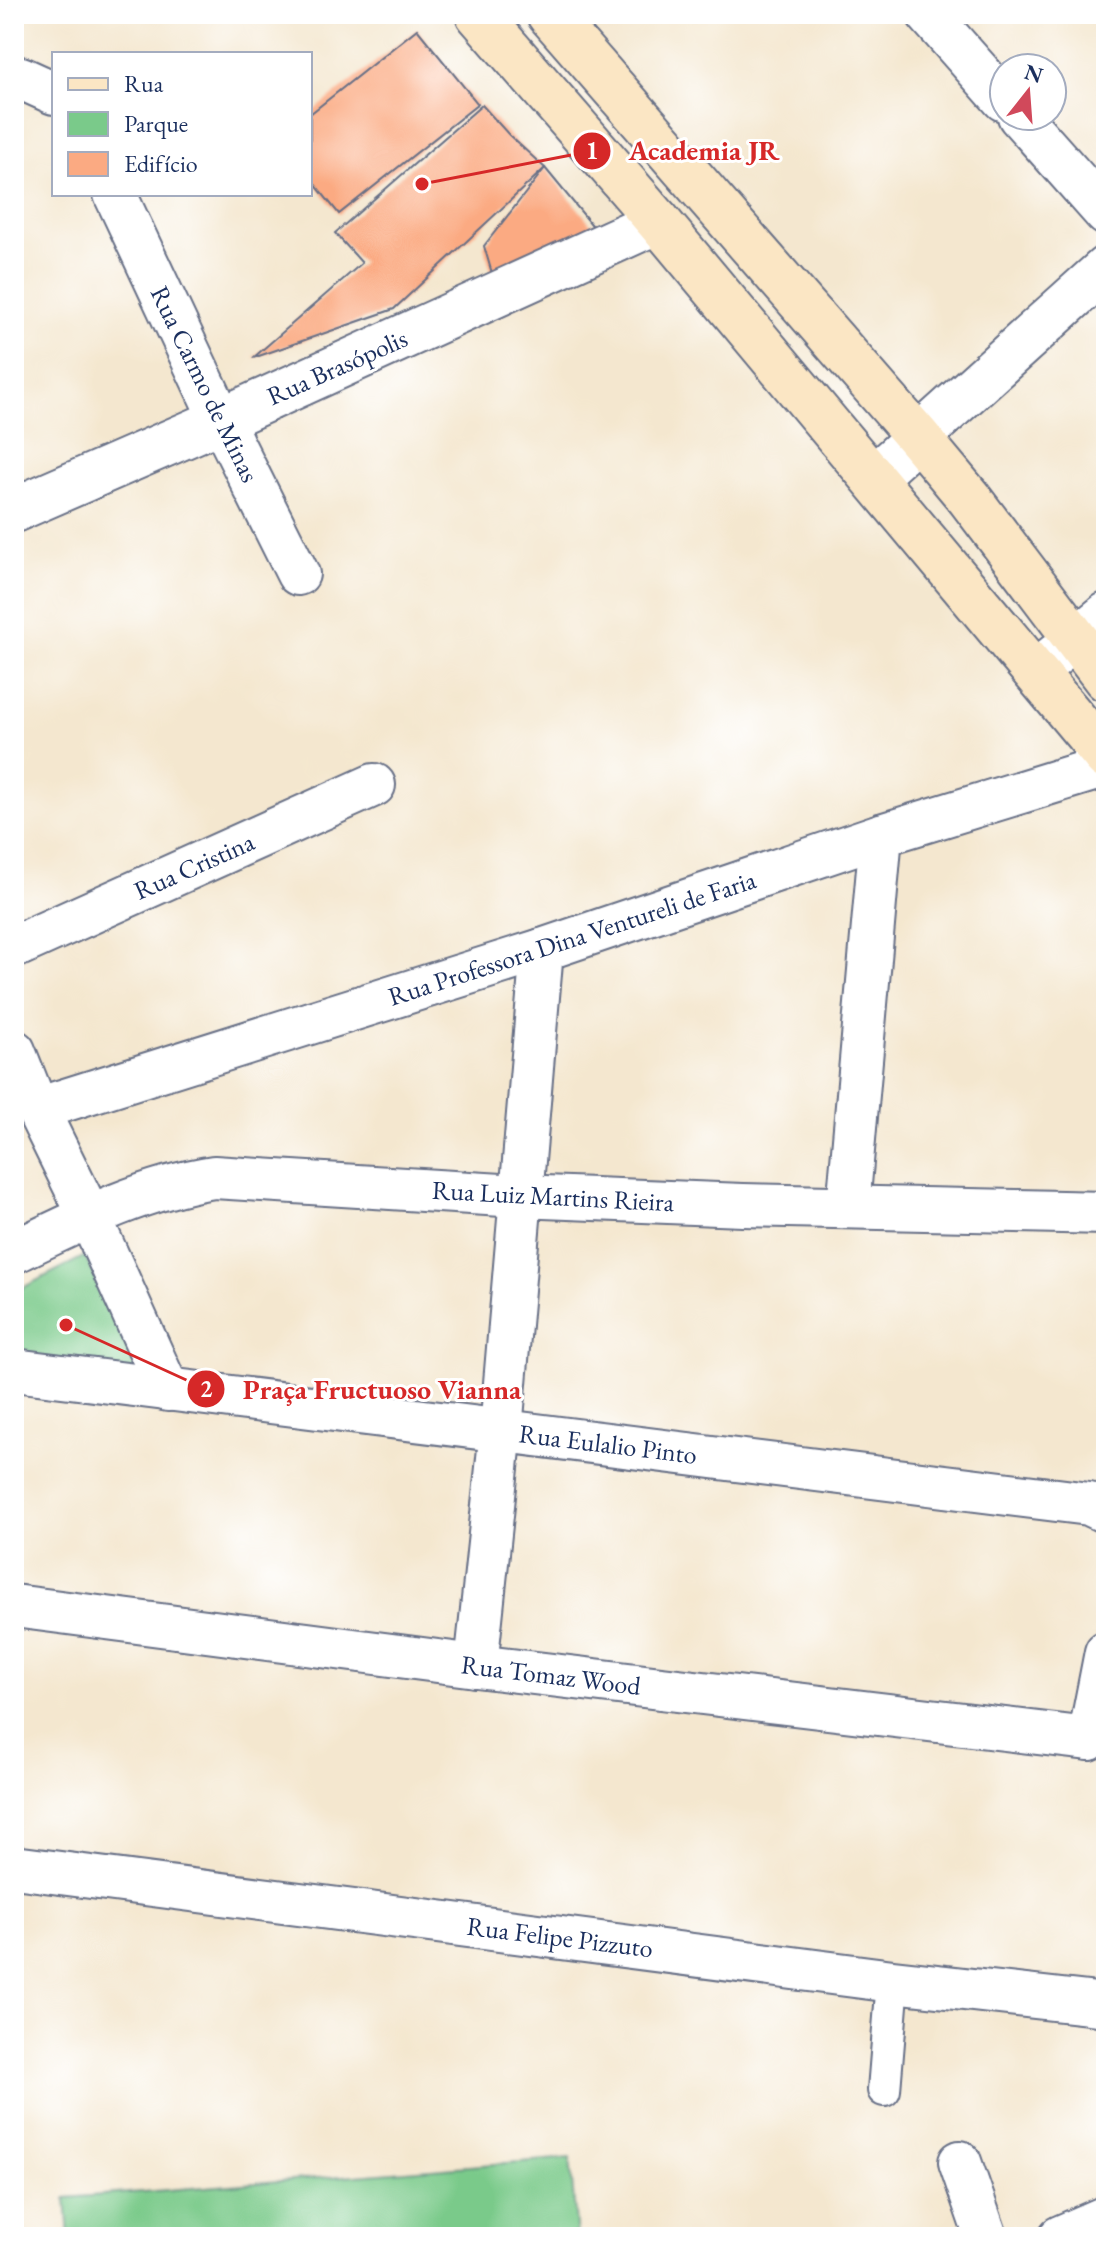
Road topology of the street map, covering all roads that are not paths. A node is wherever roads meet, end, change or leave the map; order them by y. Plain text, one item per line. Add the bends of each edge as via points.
1 (478, 14) edge
2 (549, 14) edge
3 (928, 14) edge
4 (988, 82) edge
5 (1033, 132) edge
6 (116, 196) edge
7 (1106, 214) edge
8 (658, 221) junction
9 (1106, 268) edge
10 (221, 420) junction
11 (918, 437) junction
12 (874, 477) junction
13 (14, 510) edge
14 (298, 574) dead end
15 (1091, 626) edge
16 (1036, 671) junction
17 (1106, 679) edge
18 (1106, 757) edge
19 (1106, 766) edge
20 (374, 785) dead end
21 (881, 835) junction
22 (14, 947) edge
23 (542, 950) junction
24 (14, 1051) edge
25 (37, 1109) junction
26 (519, 1196) junction
27 (848, 1207) junction
28 (1106, 1213) edge
29 (89, 1215) junction
30 (14, 1252) edge
31 (14, 1370) edge
32 (168, 1390) junction
33 (501, 1430) junction
34 (1106, 1512) edge
35 (14, 1606) edge
36 (1106, 1652) edge
37 (476, 1666) junction
38 (1098, 1748) edge
39 (14, 1867) edge
40 (893, 1981) junction
41 (1106, 2005) edge
42 (884, 2090) dead end
43 (960, 2162) dead end
44 (1106, 2217) edge
45 (986, 2237) edge
46 (1060, 2237) edge

1 - 8 main road
2 - 11 main road
3 - 4 street
5 - 7 street
6 - 10 street, Rua Carmo de Minas
8 - 10 street, Rua Brasópolis
8 - 12 main road
9 - 11 street
10 - 13 street, Rua Brasópolis
10 - 14 street, Rua Carmo de Minas
11 - 12 street
11 - 15 main road
12 - 16 main road
15 - 16 street
15 - 17 main road
16 - 18 main road
19 - 21 street, Rua Professora Dina Ventureli de Faria
20 - 22 street, Rua Cristina
21 - 23 street, Rua Professora Dina Ventureli de Faria
21 - 27 street
23 - 25 street, Rua Professora Dina Ventureli de Faria
23 - 26 street
24 - 25 street
25 - 29 street
26 - 27 street, Rua Luiz Martins Rieira
26 - 29 street, Rua Luiz Martins Rieira via 214,1177 180,1182
26 - 33 street
27 - 28 street, Rua Luiz Martins Rieira
29 - 30 street, Rua Luiz Martins Rieira
29 - 32 street
31 - 32 street, Rua Eulalio Pinto
32 - 33 street, Rua Eulalio Pinto
33 - 34 street, Rua Eulalio Pinto via 1089,1504
33 - 37 street
35 - 37 street, Rua Tomaz Wood
36 - 38 street
37 - 38 street, Rua Tomaz Wood
39 - 40 street, Rua Felipe Pizzuto
40 - 41 street, Rua Felipe Pizzuto
40 - 42 street
43 - 45 street
44 - 46 street

